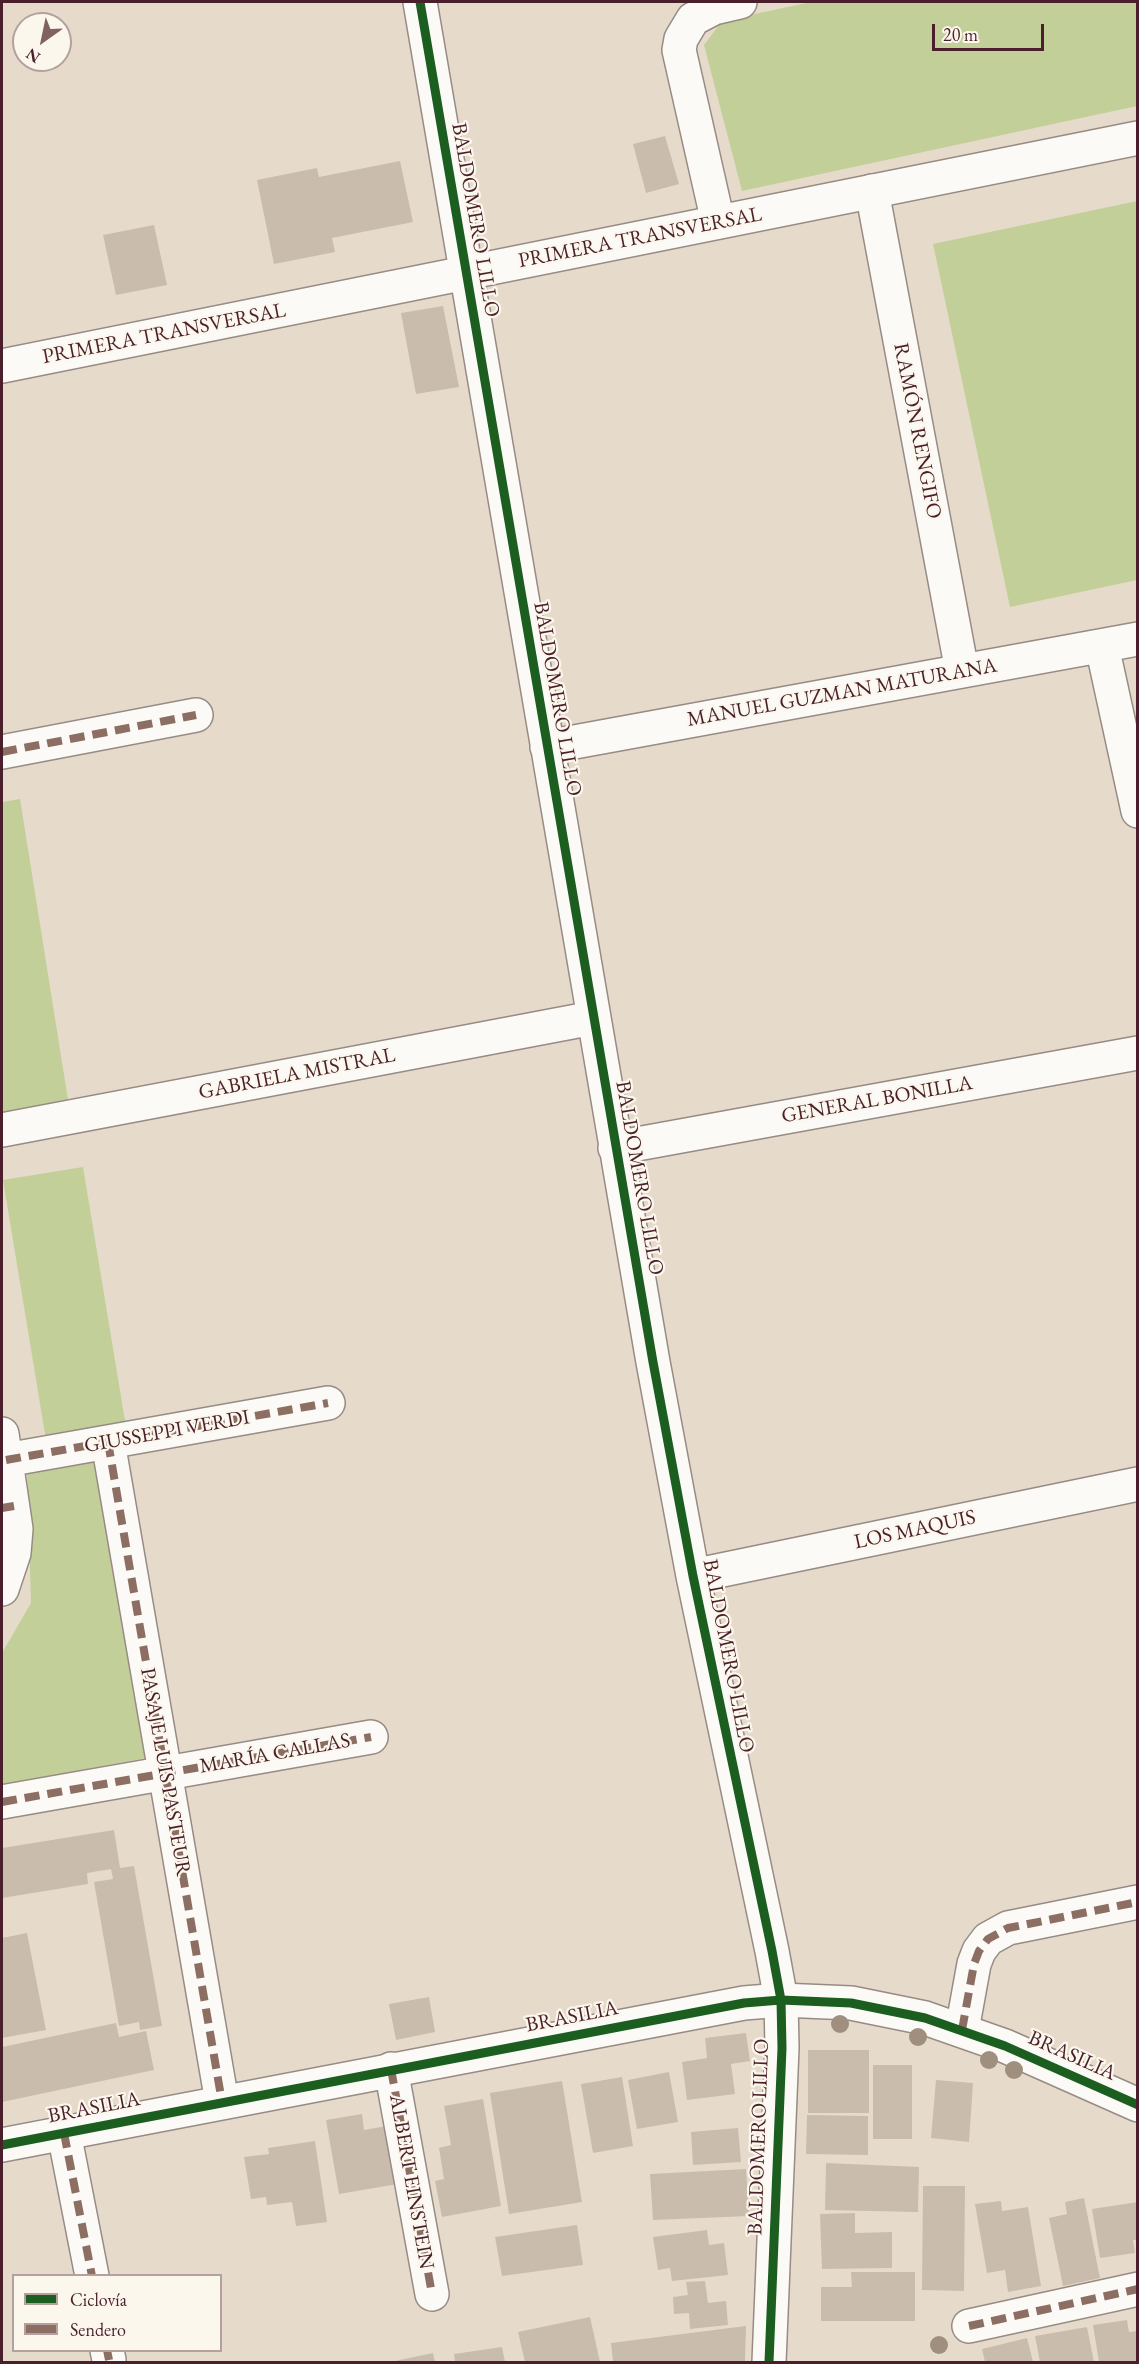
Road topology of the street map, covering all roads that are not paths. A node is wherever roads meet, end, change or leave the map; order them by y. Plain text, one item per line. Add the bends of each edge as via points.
1 (420, 2) edge
2 (740, 2) edge
3 (1137, 138) edge
4 (872, 191) junction
5 (718, 222) junction
6 (465, 274) junction
7 (2, 366) edge
8 (1137, 639) edge
9 (1102, 646) junction
10 (962, 671) junction
11 (196, 715) dead end
12 (547, 747) junction
13 (2, 752) edge
14 (1137, 811) edge
15 (593, 1018) junction
16 (1137, 1053) edge
17 (2, 1130) edge
18 (615, 1148) junction
19 (328, 1403) dead end
20 (108, 1442) junction
21 (4, 1447) edge
22 (1137, 1484) edge
23 (8, 1507) edge
24 (693, 1576) junction
25 (2, 1590) edge
26 (371, 1737) dead end
27 (165, 1773) junction
28 (2, 1802) edge
29 (1137, 1902) edge
30 (781, 2000) junction
31 (962, 2030) junction
32 (391, 2069) junction
33 (222, 2102) junction
34 (1137, 2105) edge
35 (64, 2133) junction
36 (2, 2145) edge
37 (92, 2274) edge
38 (1137, 2289) edge
39 (432, 2294) dead end
40 (969, 2326) dead end
41 (769, 2362) edge

1 - 6 street, BALDOMERO LILLO
2 - 5 street via 714,8 693,19 681,39 680,50
3 - 4 street, PRIMERA TRANSVERSAL
4 - 5 street, PRIMERA TRANSVERSAL
4 - 10 street, RAMÓN RENGIFO
5 - 6 street, PRIMERA TRANSVERSAL
6 - 7 street, PRIMERA TRANSVERSAL
6 - 12 street, BALDOMERO LILLO
8 - 9 street, MANUEL GUZMAN MATURANA
9 - 10 street, MANUEL GUZMAN MATURANA
9 - 14 street
10 - 12 street, MANUEL GUZMAN MATURANA
11 - 13 street
12 - 15 street, BALDOMERO LILLO
15 - 17 street, GABRIELA MISTRAL
15 - 18 street, BALDOMERO LILLO
16 - 18 street, GENERAL BONILLA
18 - 24 street, BALDOMERO LILLO
19 - 20 street, GIUSSEPPI VERDI
20 - 21 street, GIUSSEPPI VERDI
20 - 27 street, PASAJE LUIS PASTEUR
21 - 23 street
22 - 24 street, LOS MAQUIS
23 - 25 street via 16,1529 14,1553
24 - 30 street, BALDOMERO LILLO
26 - 27 street, MARÍA CALLAS
27 - 28 street, MARÍA CALLAS
27 - 33 street, PASAJE LUIS PASTEUR
29 - 31 street via 1008,1928 988,1939 974,1964
30 - 31 street, BRASILIA via 851,2003
30 - 32 street, BRASILIA via 744,2003
30 - 41 street, BALDOMERO LILLO
31 - 34 street, BRASILIA via 1063,2070
32 - 33 street, BRASILIA
32 - 39 street, ALBERT EINSTEIN
33 - 35 street, BRASILIA
35 - 36 street, BRASILIA
35 - 37 street
38 - 40 street

